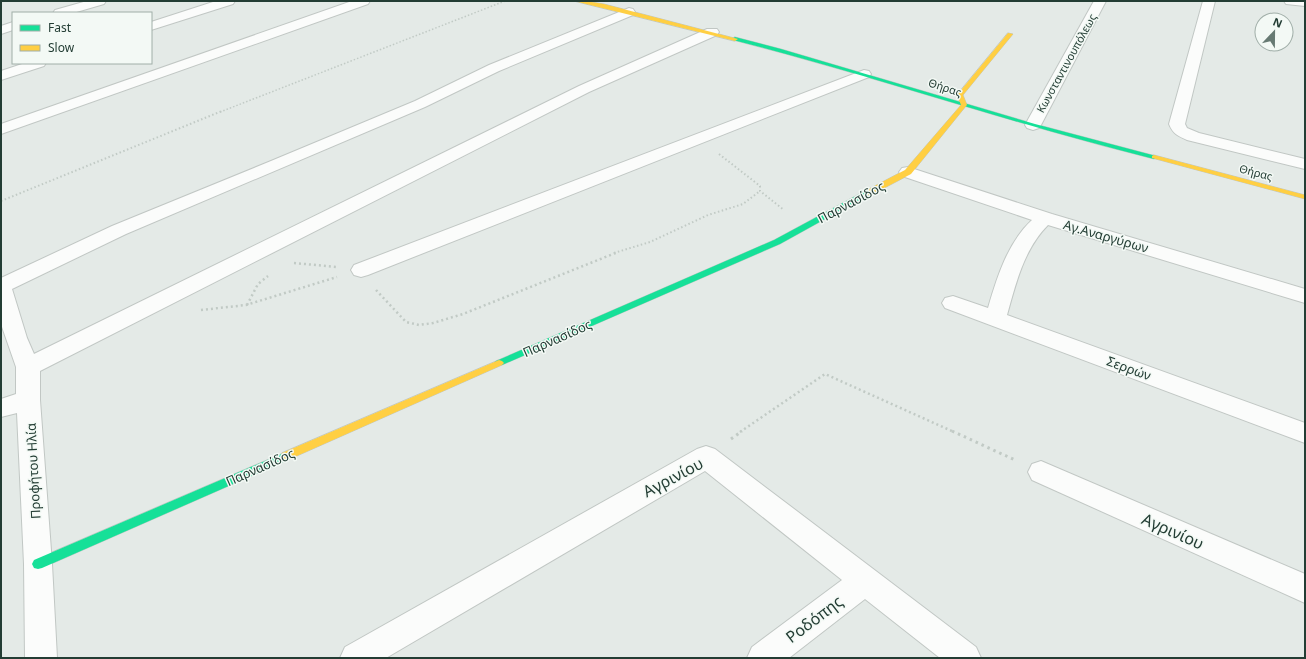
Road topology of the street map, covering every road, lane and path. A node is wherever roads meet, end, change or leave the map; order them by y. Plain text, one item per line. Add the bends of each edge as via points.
1 (100, 1) edge
2 (229, 1) edge
3 (364, 1) edge
4 (505, 1) edge
5 (577, 1) edge
6 (1100, 1) edge
7 (1209, 1) edge
8 (1290, 1) edge
9 (1300, 1) edge
10 (1305, 2) edge
11 (609, 3) edge
12 (62, 12) edge
13 (629, 12) junction
14 (12, 26) edge
15 (152, 26) edge
16 (1, 30) edge
17 (712, 32) junction
18 (1010, 34) dead end
19 (36, 64) edge
20 (864, 74) junction
21 (1, 76) edge
22 (964, 106) junction
23 (1033, 125) junction
24 (1, 129) edge
25 (700, 139) junction
26 (1305, 164) edge
27 (908, 172) junction
28 (1305, 197) edge
29 (1, 201) edge
30 (1046, 218) junction
31 (251, 255) junction
32 (361, 270) junction
33 (269, 275) dead end
34 (1, 287) edge
35 (1305, 296) edge
36 (953, 303) dead end
37 (246, 305) junction
38 (194, 311) dead end
39 (996, 319) junction
40 (9, 340) edge
41 (28, 367) junction
42 (28, 400) junction
43 (1, 408) edge
44 (1305, 433) edge
45 (706, 457) junction
46 (1041, 472) joint
47 (38, 564) junction
48 (865, 581) junction
49 (1305, 589) edge
50 (41, 658) edge
51 (356, 658) edge
52 (763, 658) edge
53 (965, 658) edge

1 - 12 street
2 - 15 street
3 - 24 street
4 - 29 path via 286,85
5 - 11 street, Θήρας
6 - 23 street, Κωνσταντινουπόλεως
7 - 26 street via 1177,124 1180,131 1193,137
8 - 9 street
9 - 10 street
11 - 13 street, Θήρας
13 - 17 street, Θήρας
13 - 34 street via 494,68 420,104 119,230
14 - 16 street
17 - 20 street, Θήρας
17 - 31 street via 584,89
18 - 22 street via 960,94
19 - 21 street
20 - 22 street, Θήρας
20 - 25 street
22 - 23 street, Θήρας
22 - 27 street, Παρνασίδος
23 - 28 street, Θήρας
25 - 32 street
25 - 32 path via 760,186 760,191 742,204 708,215 650,242 602,257 463,314 433,323 419,325 406,322 375,290
27 - 30 street, Αγ.Αναργύρων
27 - 47 street, Παρνασίδος via 777,242
30 - 35 street, Αγ.Αναργύρων
30 - 39 street via 1030,232 1009,270
31 - 32 path via 286,262 324,264
31 - 41 street
32 - 37 path
33 - 37 path via 258,284
34 - 40 street, Προφήτου Ηλία
36 - 39 street, Σερρών
37 - 38 path
39 - 44 street, Σερρών
40 - 41 street, Προφήτου Ηλία
41 - 42 street, Προφήτου Ηλία
42 - 43 street
42 - 47 street, Προφήτου Ηλία
45 - 46 path via 825,374
45 - 48 street, Αγρινίου
45 - 51 street, Αγρινίου
46 - 49 street, Αγρινίου
47 - 50 street, Προφήτου Ηλία
48 - 52 street, Ροδόπης
48 - 53 street, Αγρινίου

